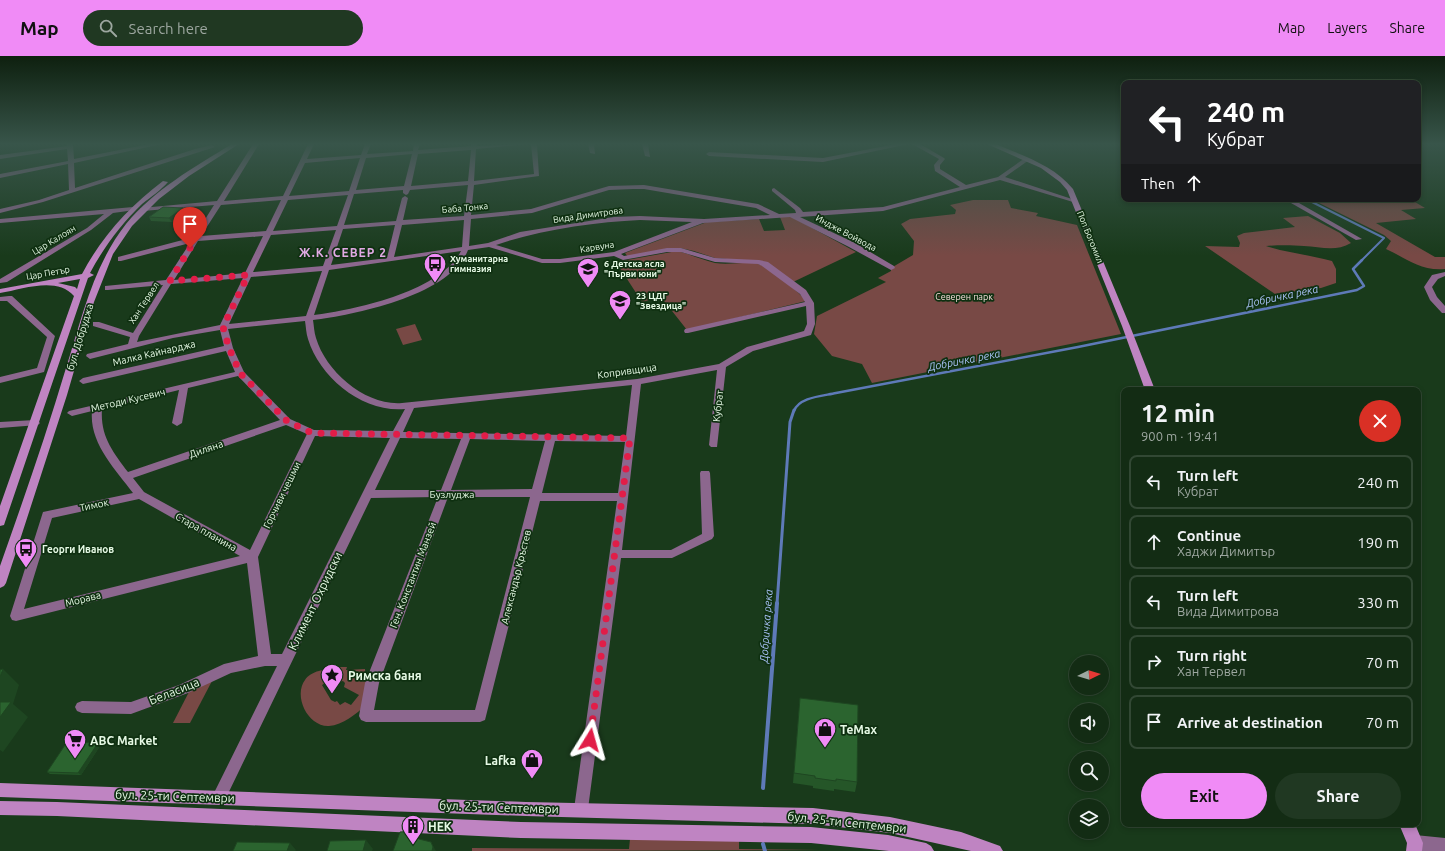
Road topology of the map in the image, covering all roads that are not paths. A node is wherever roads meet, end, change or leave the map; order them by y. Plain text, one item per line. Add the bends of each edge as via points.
1 (72, 181) edge
2 (102, 181) edge
3 (166, 181) edge
4 (177, 181) edge
5 (232, 181) edge
6 (293, 181) edge
7 (354, 181) edge
8 (410, 181) edge
9 (487, 181) edge
10 (955, 181) edge
11 (989, 181) edge
12 (1010, 181) edge
13 (1063, 181) edge
14 (472, 183) junction
15 (408, 188) junction
16 (966, 188) junction
17 (774, 190) dead end
18 (72, 191) junction
19 (350, 193) junction
20 (285, 199) junction
21 (1075, 201) junction
22 (1292, 202) edge
23 (217, 204) junction
24 (132, 209) junction
25 (143, 209) junction
26 (0, 211) edge
27 (111, 211) junction
28 (800, 214) junction
29 (791, 215) junction
30 (778, 216) junction
31 (468, 217) junction
32 (0, 221) edge
33 (704, 221) junction
34 (399, 223) junction
35 (339, 228) junction
36 (268, 233) junction
37 (196, 239) junction
38 (1358, 239) dead end
39 (489, 245) junction
40 (465, 249) junction
41 (615, 254) junction
42 (94, 259) junction
43 (121, 259) dead end
44 (390, 260) junction
45 (326, 268) junction
46 (891, 268) dead end
47 (100, 274) junction
48 (248, 275) junction
49 (1442, 275) edge
50 (85, 276) junction
51 (2, 281) edge
52 (170, 281) junction
53 (48, 283) junction
54 (108, 288) dead end
55 (0, 290) edge
56 (79, 297) junction
57 (0, 299) edge
58 (810, 303) junction
59 (1445, 311) edge
60 (309, 319) junction
61 (96, 324) dead end
62 (223, 327) junction
63 (688, 331) dead end
64 (135, 336) junction
65 (132, 345) junction
66 (229, 348) junction
67 (90, 356) dead end
68 (722, 366) junction
69 (240, 373) junction
70 (0, 380) edge
71 (83, 380) dead end
72 (637, 382) junction
73 (184, 387) junction
74 (1149, 387) edge
75 (411, 405) junction
76 (97, 407) junction
77 (72, 413) dead end
78 (287, 421) junction
79 (35, 423) junction
80 (177, 423) dead end
81 (0, 424) edge
82 (312, 433) junction
83 (396, 434) junction
84 (467, 435) junction
85 (551, 437) junction
86 (630, 438) junction
87 (714, 445) dead end
88 (705, 473) dead end
89 (126, 477) junction
90 (368, 494) junction
91 (445, 494) junction
92 (536, 495) junction
93 (140, 496) junction
94 (623, 496) junction
95 (48, 516) joint
96 (0, 522) edge
97 (616, 554) junction
98 (252, 557) junction
99 (0, 583) edge
100 (265, 660) junction
101 (286, 660) junction
102 (82, 707) dead end
103 (480, 716) joint
104 (0, 790) edge
105 (219, 797) junction
106 (0, 808) edge
107 (581, 809) junction
108 (1408, 827) edge
109 (1445, 846) edge
110 (1415, 847) edge
111 (926, 851) edge
112 (995, 851) edge

1 - 18 street
2 - 18 street
3 - 24 main road, бул. Добруджа
4 - 25 main road, бул. Добруджа
5 - 23 street, Хан Тервел
6 - 20 street
7 - 19 street
8 - 15 street
9 - 14 street
10 - 16 street
11 - 16 street, Вида Димитрова
12 - 21 street
13 - 21 main road, Поп Богомил
14 - 15 street
14 - 31 street
15 - 19 street
15 - 34 street
16 - 28 street, Вида Димитрова via 883,209
17 - 28 street via 798,209
18 - 26 street
19 - 20 street
19 - 35 street
20 - 23 street
20 - 36 street
21 - 74 main road, Поп Богомил
22 - 38 street
23 - 25 street
23 - 37 street, Хан Тервел
24 - 27 street
24 - 42 main road, бул. Добруджа via 109,235
25 - 47 main road, бул. Добруджа via 118,240
27 - 32 street
27 - 51 street, Цар Калоян via 89,229
28 - 29 street, Вида Димитрова
29 - 30 street, Вида Димитрова
29 - 46 street, Индже Войвода via 852,245
30 - 31 street, Баба Тонка via 758,206 633,186 609,188 532,211
30 - 33 street, Вида Димитрова
31 - 34 street, Баба Тонка
31 - 40 street
33 - 39 street, Вида Димитрова via 614,219 520,234
33 - 41 street, Карвуна
34 - 35 street, Баба Тонка
34 - 44 street
35 - 36 street, Баба Тонка
35 - 45 street
36 - 37 street, Баба Тонка
36 - 48 street
37 - 43 street
37 - 52 street, Хан Тервел
39 - 40 street, Вида Димитрова
39 - 41 street, Карвуна via 546,262
40 - 44 street, Вида Димитрова
40 - 60 street via 449,269 410,294 352,313
41 - 58 street via 623,258 666,250 681,250 715,260 759,262 803,292
42 - 50 main road, бул. Добруджа
42 - 53 main road via 69,275
44 - 45 street, Вида Димитрова
45 - 48 street, Вида Димитрова
45 - 60 street
47 - 50 main road, Цар Петър
47 - 99 main road, бул. Добруджа
48 - 52 street, Вида Димитрова
48 - 62 street
49 - 59 street via 1435,277 1428,287 1433,298
50 - 53 main road, Цар Петър
50 - 56 main road, бул. Добруджа
52 - 54 street, Хан Тервел
52 - 64 street, Хан Тервел
53 - 55 main road, Цар Петър
53 - 56 main road via 72,288
56 - 79 main road, бул. Добруджа
57 - 70 street via 9,298 52,336 41,370
58 - 63 street
58 - 68 street, Копривщица via 811,324 808,333 750,349
60 - 62 street
60 - 75 street, Копривщица via 312,338 320,357 334,377 373,402 386,406
61 - 64 street, Хан Тервел
62 - 65 street
62 - 66 street
64 - 65 street, Хан Тервел
65 - 67 street
66 - 69 street
66 - 71 street, Малка Кайнарджа
68 - 72 street, Копривщица
68 - 87 street, Кубрат
69 - 73 street, Методи Кусевич
69 - 78 street
72 - 75 street, Копривщица
72 - 86 street
73 - 76 street, Методи Кусевич
73 - 80 street
75 - 83 street, Климент Охридски
76 - 77 street, Методи Кусевич
76 - 89 street, Стара планина via 98,432
78 - 82 street
78 - 89 street, Диляна
79 - 81 street
79 - 96 main road, бул. Добруджа
82 - 83 street
82 - 98 street, Горчиви чешми
83 - 84 street
83 - 90 street, Климент Охридски
84 - 85 street
84 - 91 street, Ген. Константин Манзей
85 - 86 street
85 - 92 street, Александър Кръстев
86 - 94 street
88 - 97 street via 708,536 672,554
89 - 93 street, Стара планина
90 - 91 street, Бузлуджа
90 - 101 street, Климент Охридски
91 - 92 street, Бузлуджа
91 - 103 street, Ген. Константин Манзей via 372,683 366,716
92 - 94 street, Бузлуджа
92 - 103 street, Александър Кръстев
93 - 95 street, Тимок
93 - 98 street, Стара планина
94 - 97 street
95 - 98 street, Морава via 16,616
97 - 107 street
98 - 100 street
100 - 101 street
100 - 102 street, Беласица via 229,668 183,689 131,708
101 - 105 street, Климент Охридски
104 - 105 main road, бул. 25-ти Септември
105 - 107 main road, бул. 25-ти Септември
106 - 111 main road, бул. 25-ти Септември via 522,830 811,835 888,843
107 - 112 main road, бул. 25-ти Септември via 813,816 890,825 961,840
108 - 110 main road
109 - 110 street

